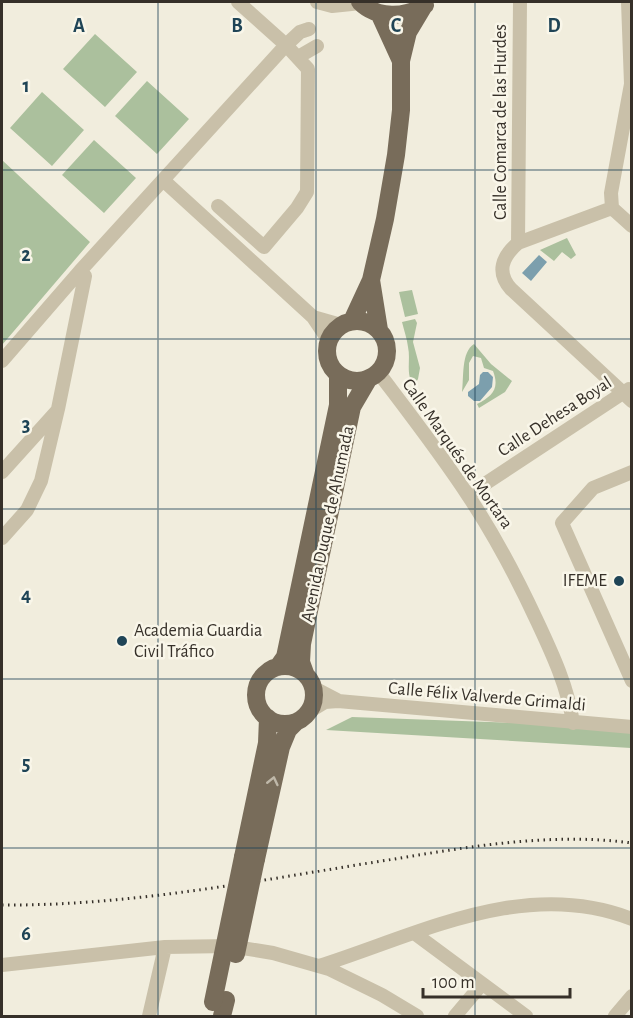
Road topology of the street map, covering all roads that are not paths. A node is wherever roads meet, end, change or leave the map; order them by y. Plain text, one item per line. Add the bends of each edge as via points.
1 (238, 2) edge
2 (322, 2) edge
3 (361, 2) edge
4 (520, 2) edge
5 (628, 2) edge
6 (426, 4) edge
7 (379, 13) junction
8 (309, 28) dead end
9 (286, 45) junction
10 (317, 46) dead end
11 (298, 57) junction
12 (401, 61) junction
13 (164, 180) junction
14 (218, 206) dead end
15 (612, 208) junction
16 (632, 226) edge
17 (518, 243) junction
18 (80, 271) junction
19 (371, 280) junction
20 (313, 317) junction
21 (346, 323) junction
22 (379, 330) junction
23 (329, 340) junction
24 (2, 361) edge
25 (338, 374) junction
26 (374, 375) junction
27 (629, 394) edge
28 (58, 410) junction
29 (2, 472) edge
30 (632, 472) edge
31 (468, 495) junction
32 (2, 538) edge
33 (278, 667) junction
34 (309, 681) junction
35 (632, 681) edge
36 (338, 701) junction
37 (310, 711) junction
38 (268, 718) junction
39 (295, 723) junction
40 (573, 723) junction
41 (632, 728) edge
42 (250, 858) junction
43 (632, 919) edge
44 (414, 933) junction
45 (165, 948) junction
46 (2, 965) edge
47 (319, 966) junction
48 (482, 984) junction
49 (632, 996) edge
50 (218, 1009) edge
51 (149, 1017) edge
52 (417, 1017) edge
53 (454, 1017) edge
54 (526, 1017) edge
55 (615, 1017) edge

1 - 9 street
2 - 3 street via 332,6
3 - 7 main road
4 - 17 street, Calle Comarca de las Hurdes
5 - 15 street via 631,84 610,194
6 - 7 main road via 402,14
6 - 12 main road via 408,32
7 - 12 main road
8 - 9 street
9 - 11 street
9 - 13 street
10 - 11 street
11 - 14 street via 308,69 309,79 308,192 264,247
12 - 19 main road via 396,155
13 - 18 street
13 - 20 street
15 - 16 street
15 - 17 street
17 - 27 street via 504,259 504,281
18 - 24 street
18 - 28 street via 86,276
19 - 21 main road
19 - 22 main road
20 - 21 street
20 - 23 street
21 - 22 main road via 362,321
21 - 23 main road
22 - 26 main road via 387,350
23 - 25 main road via 327,356
25 - 26 main road via 357,381
25 - 33 main road, Avenida Duque de Ahumada via 338,405 285,657
26 - 31 street, Calle Marqués de Mortara via 433,444
26 - 34 main road, Avenida Duque de Ahumada via 352,407 302,644 301,662
27 - 31 street, Calle Dehesa Boyal
28 - 29 street
28 - 32 street via 35,497
30 - 35 street via 593,488 562,523
31 - 40 street, Calle Marqués de Mortara via 504,555 538,624 570,701
33 - 34 main road via 293,667
33 - 38 main road via 261,679 257,690 258,704
34 - 36 street, Calle Félix Valverde Grimaldi
34 - 37 main road via 313,704
36 - 37 street, Calle Félix Valverde Grimaldi via 326,702
36 - 40 street, Calle Félix Valverde Grimaldi
37 - 39 main road
38 - 39 main road via 281,724
38 - 42 main road
42 -> 39 main road via 281,747
40 - 41 street, Calle Félix Valverde Grimaldi
42 - 50 main road, bridge
43 - 44 street via 602,909 535,903 469,914
44 - 47 street
44 - 48 street
45 - 46 street
45 - 47 street via 230,946
45 - 51 street
47 - 52 street via 382,995
48 - 53 street
48 - 54 street
49 - 55 street

